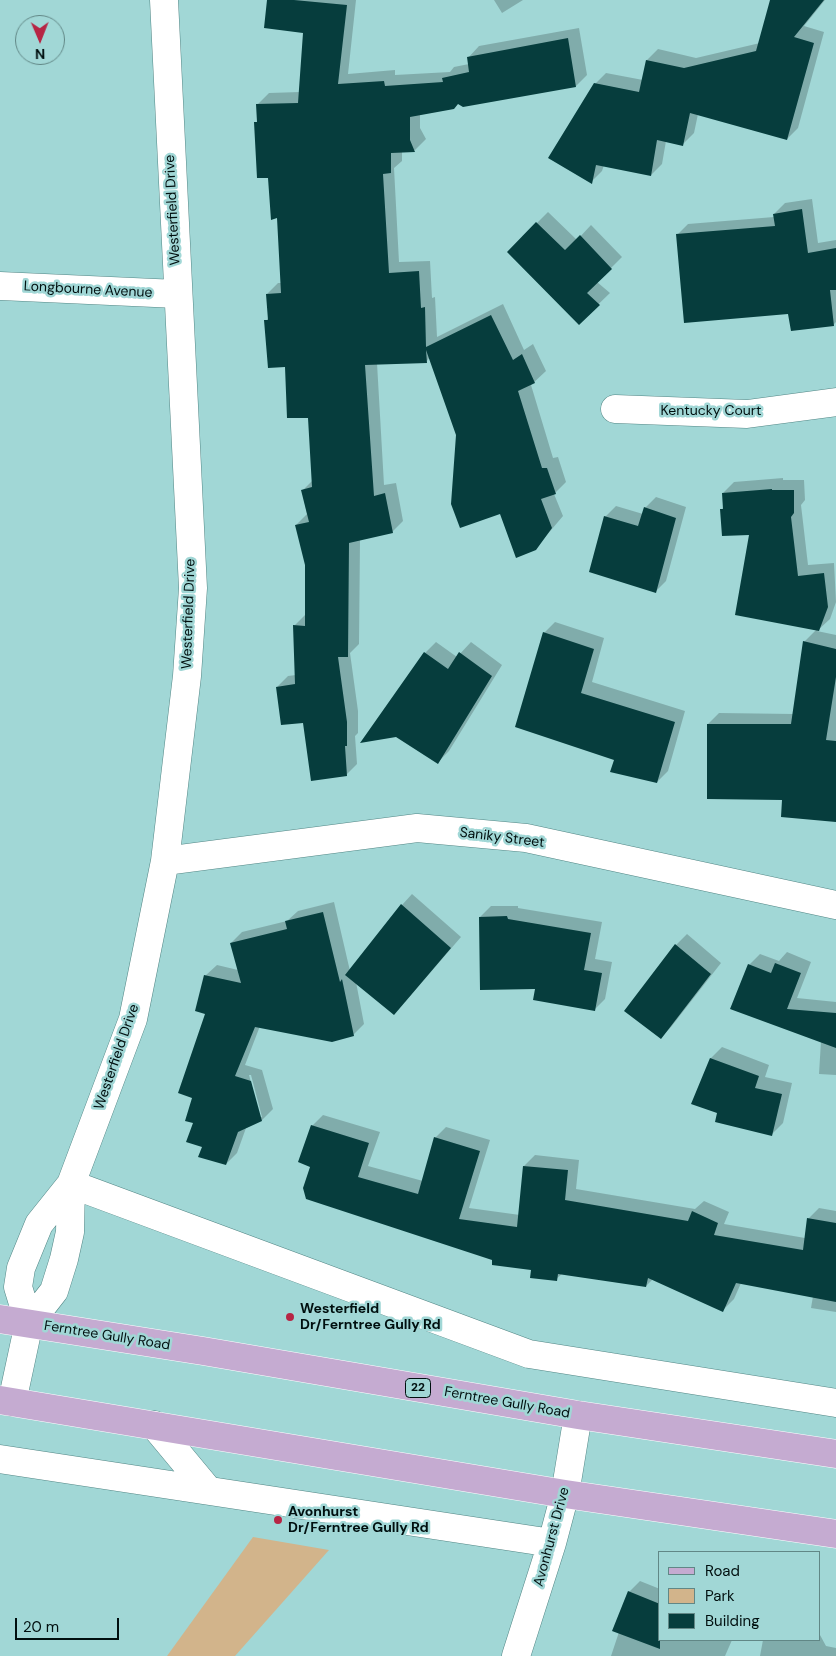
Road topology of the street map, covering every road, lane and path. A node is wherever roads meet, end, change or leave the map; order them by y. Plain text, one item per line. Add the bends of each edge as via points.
1 (164, 0) edge
2 (0, 286) edge
3 (177, 294) junction
4 (836, 402) edge
5 (615, 410) dead end
6 (165, 861) junction
7 (836, 905) edge
8 (72, 1184) junction
9 (0, 1319) edge
10 (29, 1323) junction
11 (6, 1401) edge
12 (836, 1403) edge
13 (578, 1415) junction
14 (154, 1424) junction
15 (836, 1454) edge
16 (0, 1459) edge
17 (208, 1490) junction
18 (565, 1494) junction
19 (836, 1534) edge
20 (552, 1543) junction
21 (516, 1656) edge

1 - 3 street, Westerfield Drive
2 - 3 street, Longbourne Avenue
3 - 6 street, Westerfield Drive via 193,588 187,676
4 - 5 street, Kentucky Court via 747,414
6 - 7 street, Saniky Street via 417,828 526,838
6 - 8 street, Westerfield Drive via 133,1019
8 - 10 street, Westerfield Drive via 70,1232 54,1291
8 - 10 street, Westerfield Drive via 39,1224 22,1268 18,1287
8 - 12 street via 529,1354
9 - 10 main road, Ferntree Gully Road / 22
10 - 11 street, Westerfield Drive
10 - 13 main road, Ferntree Gully Road / 22
11 - 14 main road
13 - 15 main road, Ferntree Gully Road / 22
13 - 18 street, Avonhurst Drive
14 - 17 street
14 - 18 main road
16 - 17 street
17 - 20 street
18 - 19 main road
18 - 20 street, Avonhurst Drive
20 - 21 street, Avonhurst Drive

